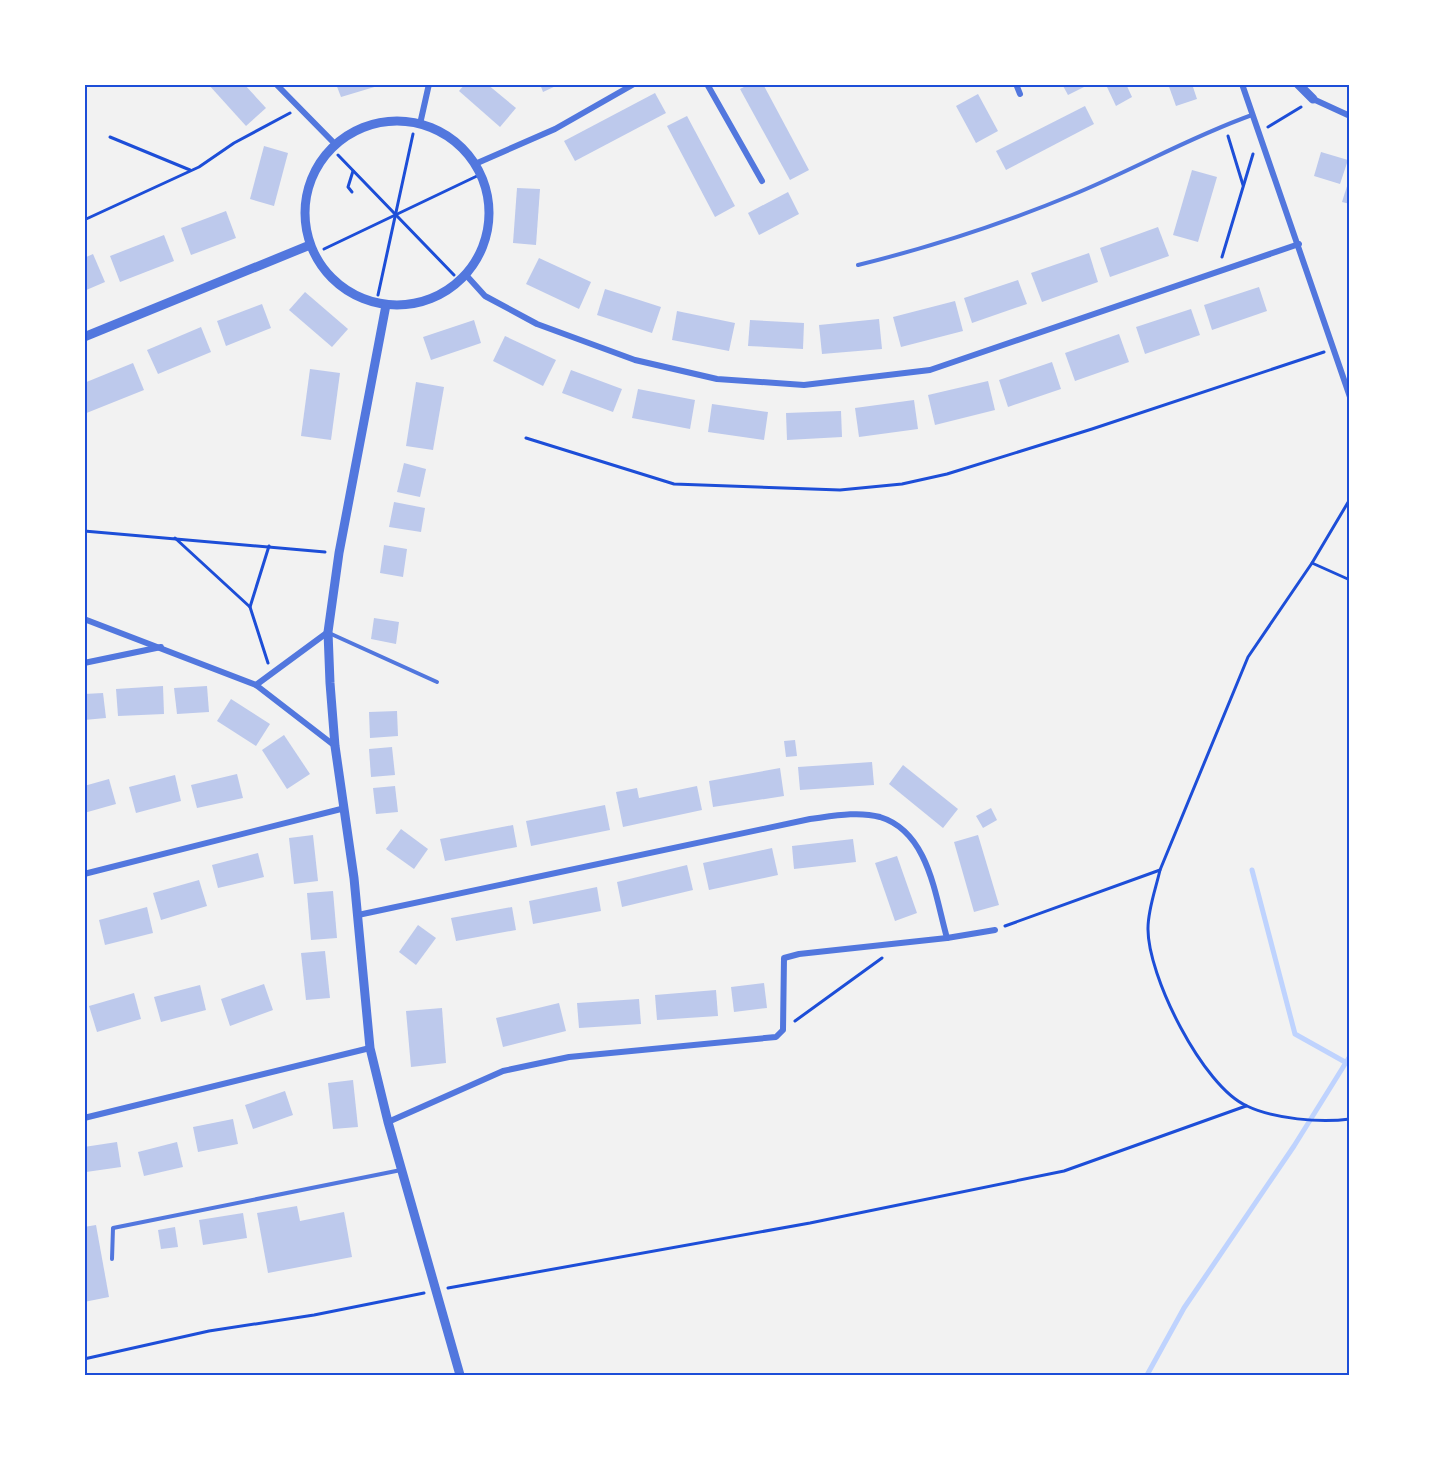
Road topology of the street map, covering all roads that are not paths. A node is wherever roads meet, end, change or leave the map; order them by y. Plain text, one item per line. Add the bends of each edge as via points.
1 (276, 84) edge
2 (429, 84) edge
3 (634, 84) edge
4 (706, 84) edge
5 (1016, 84) edge
6 (1242, 84) edge
7 (1298, 84) edge
8 (1020, 94) dead end
9 (1312, 99) joint
10 (1253, 115) junction
11 (1350, 116) edge
12 (418, 124) junction
13 (333, 146) junction
14 (475, 164) junction
15 (762, 181) dead end
16 (1299, 244) junction
17 (312, 250) junction
18 (858, 265) dead end
19 (462, 278) junction
20 (381, 304) junction
21 (84, 337) edge
22 (1350, 397) edge
23 (84, 619) edge
24 (328, 632) junction
25 (162, 647) junction
26 (84, 663) edge
27 (437, 682) dead end
28 (256, 685) junction
29 (335, 746) junction
30 (346, 808) junction
31 (84, 874) edge
32 (358, 915) junction
33 (995, 930) road end
34 (947, 938) junction
35 (370, 1048) junction
36 (84, 1118) edge
37 (388, 1122) junction
38 (402, 1170) junction
39 (112, 1259) dead end
40 (460, 1375) edge

1 - 13 street
2 - 12 street
3 - 14 street via 555,129
4 - 15 street
5 - 8 street
6 - 10 street
7 - 9 street
9 - 11 street
10 - 16 street
10 - 18 lane via 1073,195 987,228
12 - 13 street via 388,121 357,130
12 - 14 street via 441,132
13 - 17 street via 307,189 305,225
14 - 19 street via 488,200 489,227 481,252
16 - 19 street via 930,370 804,385 717,379 635,360 537,324 485,296
16 - 22 street
17 - 20 street via 334,281 358,297
17 - 21 street
19 - 20 street via 435,298 419,303
20 - 24 street
23 - 25 street
24 - 27 lane
24 - 28 street
24 - 29 street
25 - 26 street
25 - 28 street
28 - 29 street
29 - 30 street
30 - 31 street
30 - 32 street
32 - 34 street via 810,819 855,814 880,818 900,828 914,843 926,860
32 - 35 street
33 - 34 street
34 - 37 street via 784,958 783,1030 776,1037 569,1057 502,1071
35 - 36 street
35 - 37 street
37 - 38 street
38 - 39 lane via 113,1228
38 - 40 street

